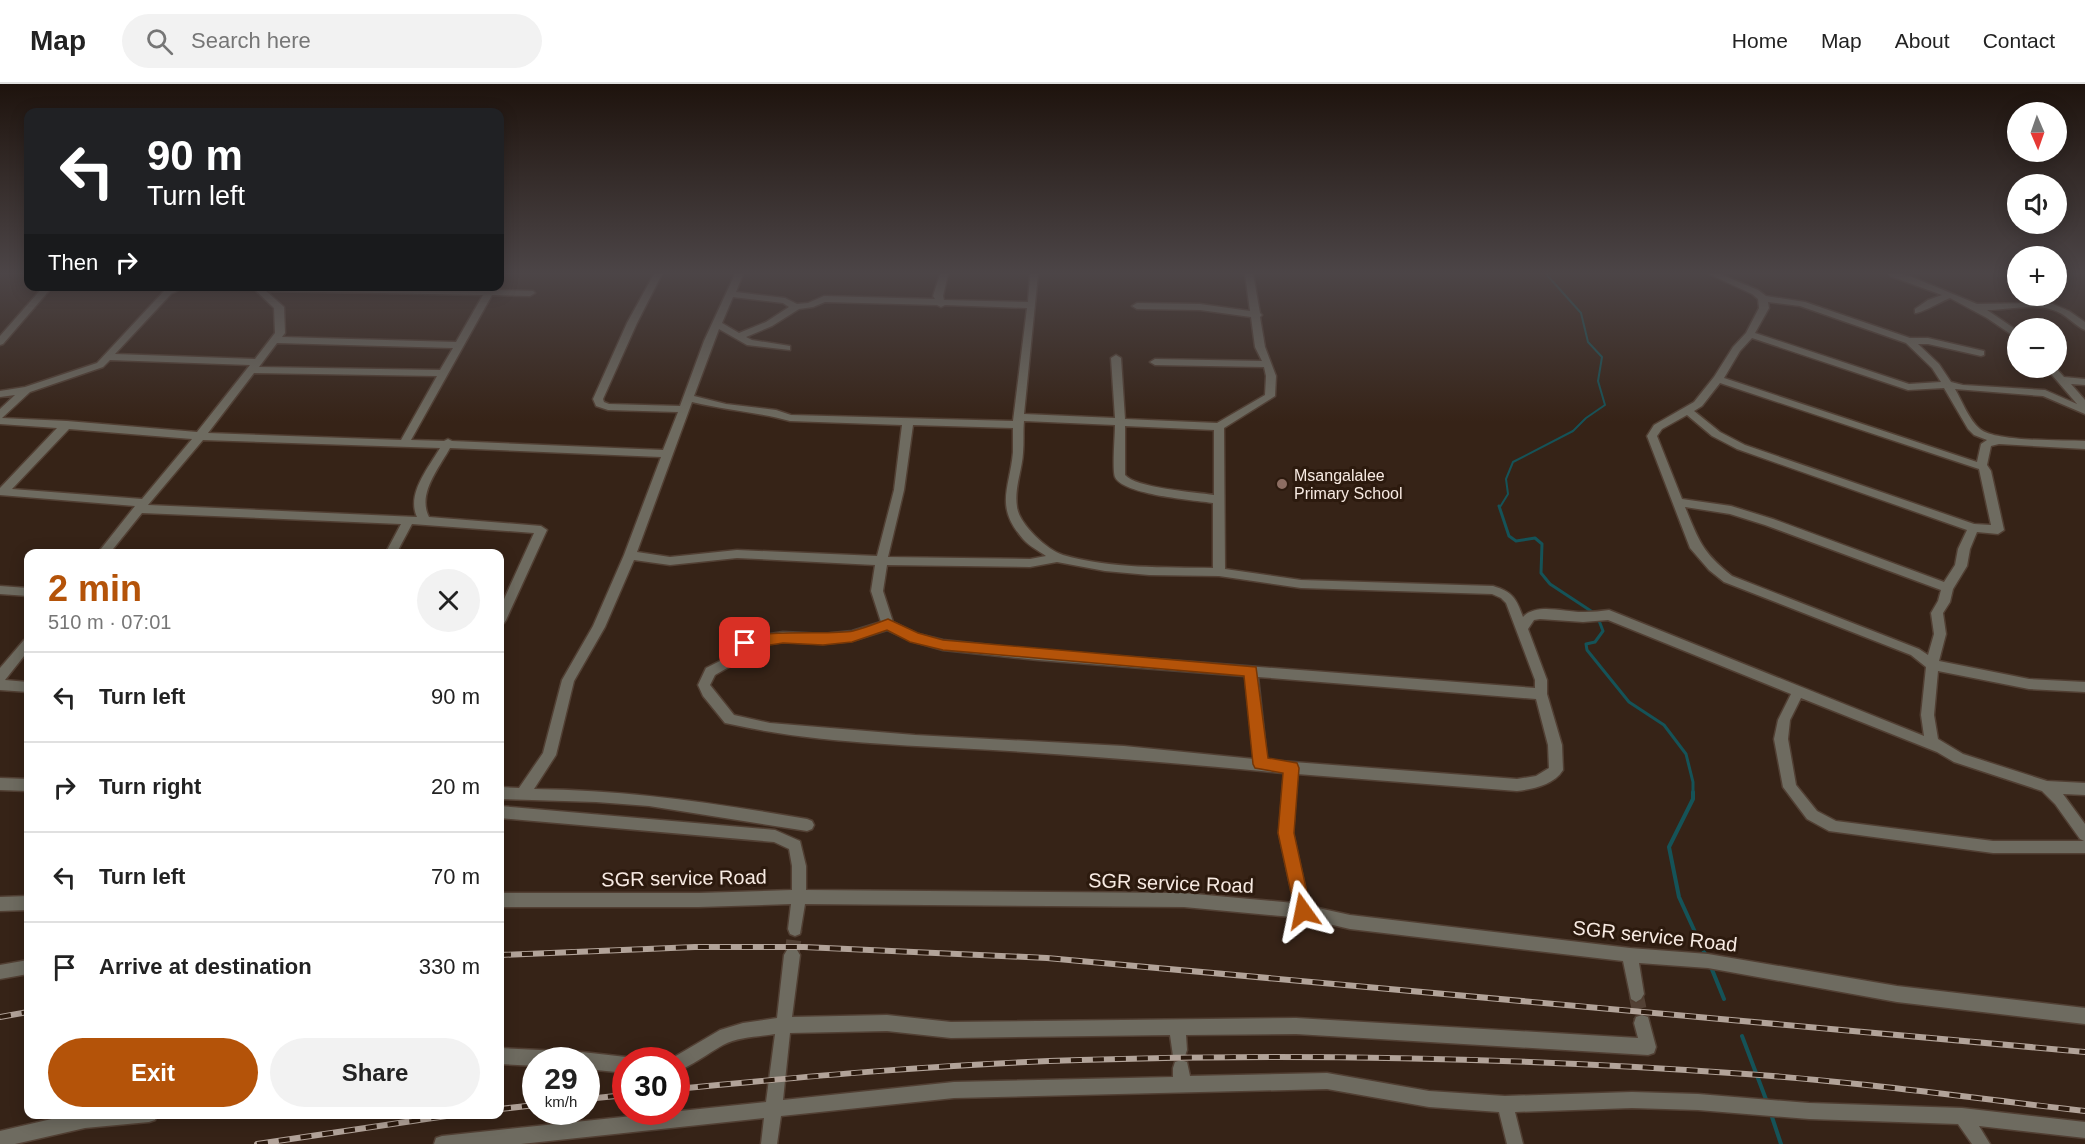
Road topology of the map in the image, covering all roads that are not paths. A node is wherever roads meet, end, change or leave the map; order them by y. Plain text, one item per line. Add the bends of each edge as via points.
1 (16, 323) edge
2 (137, 323) edge
3 (280, 323) edge
4 (471, 323) edge
5 (632, 323) edge
6 (770, 323) edge
7 (1030, 323) edge
8 (1258, 323) edge
9 (1756, 323) edge
10 (1856, 323) edge
11 (717, 324) joint
12 (1750, 334) junction
13 (739, 336) junction
14 (273, 340) junction
15 (1909, 341) junction
16 (0, 342) edge
17 (459, 345) junction
18 (786, 348) dead end
19 (1981, 353) dead end
20 (109, 357) junction
21 (1116, 358) dead end
22 (1155, 362) dead end
23 (1268, 364) junction
24 (254, 366) junction
25 (443, 373) junction
26 (2061, 378) edge
27 (1718, 379) junction
28 (2085, 382) edge
29 (2067, 384) junction
30 (1949, 385) junction
31 (26, 390) junction
32 (2, 393) edge
33 (2052, 396) junction
34 (686, 403) junction
35 (2085, 406) edge
36 (1687, 410) junction
37 (2085, 411) edge
38 (0, 415) edge
39 (0, 421) edge
40 (908, 421) junction
41 (1018, 421) junction
42 (1120, 422) junction
43 (67, 424) junction
44 (1219, 427) junction
45 (200, 436) junction
46 (1998, 440) junction
47 (405, 442) junction
48 (448, 444) junction
49 (2085, 446) edge
50 (668, 454) junction
51 (1982, 466) junction
52 (1218, 500) junction
53 (1678, 502) junction
54 (142, 506) junction
55 (409, 520) junction
56 (425, 521) junction
57 (1973, 528) junction
58 (106, 549) edge
59 (393, 549) edge
60 (630, 555) junction
61 (1057, 558) junction
62 (883, 561) junction
63 (1219, 572) junction
64 (1947, 588) junction
65 (0, 590) edge
66 (24, 592) edge
67 (504, 609) edge
68 (888, 625) junction
69 (1521, 628) junction
70 (24, 648) edge
71 (1932, 664) junction
72 (1251, 671) junction
73 (0, 677) edge
74 (0, 685) edge
75 (24, 687) edge
76 (2085, 687) edge
77 (1798, 692) junction
78 (1541, 694) junction
79 (1940, 748) junction
80 (1261, 764) junction
81 (1291, 768) junction
82 (0, 784) edge
83 (24, 785) edge
84 (2047, 787) junction
85 (2085, 789) edge
86 (504, 793) edge
87 (522, 795) junction
88 (504, 812) edge
89 (807, 825) dead end
90 (2085, 835) edge
91 (2085, 848) edge
92 (799, 897) junction
93 (504, 900) edge
94 (24, 903) edge
95 (0, 904) edge
96 (1303, 911) junction
97 (795, 929) tunnel mouth
98 (792, 955) tunnel mouth
99 (1630, 955) junction
100 (24, 968) edge
101 (0, 972) edge
102 (1636, 994) tunnel mouth
103 (2085, 1016) edge
104 (1642, 1023) tunnel mouth
105 (783, 1025) junction
106 (1177, 1028) junction
107 (1179, 1050) dead end
108 (504, 1056) edge
109 (522, 1057) edge
110 (690, 1058) edge
111 (1504, 1104) junction
112 (772, 1109) junction
113 (1962, 1116) junction
114 (96, 1119) edge
115 (2085, 1130) edge
116 (0, 1139) edge
117 (442, 1144) edge
118 (769, 1144) edge
119 (1515, 1144) edge
120 (1982, 1144) edge

1 - 16 street
2 - 20 street
3 - 14 street via 280,333
4 - 17 street
5 - 34 street via 598,399 600,404 608,407
6 - 13 street
7 - 41 street
8 - 23 street via 1260,346
9 - 12 street
10 - 15 street
11 - 13 street
11 - 34 street
12 - 27 street
12 - 30 street via 1898,384
13 - 18 street via 750,343
14 - 17 street
14 - 24 street
15 - 19 street via 1928,341
15 - 30 street via 1936,366
17 - 25 street
20 - 24 street
20 - 31 street via 93,368
21 - 42 street
22 - 23 street
23 - 44 street via 1270,396
24 - 25 street
24 - 45 street
25 - 47 street
26 - 29 street
27 - 36 street via 1698,404
27 - 51 street
28 - 29 street
29 - 33 street via 2062,396
29 - 35 street
30 - 33 street
30 - 46 street via 1972,427
31 - 32 street
31 - 38 street
33 - 37 street
34 - 40 street via 790,418
34 - 50 street
36 - 53 street via 1658,427 1652,436
36 - 57 street via 1716,434 1741,447
39 - 43 street
40 - 41 street
40 - 62 street via 899,490
41 - 42 street
41 - 61 street via 1012,514 1028,537
42 - 44 street
42 - 52 street via 1120,476 1126,483
43 - 45 street
43 - 54 street via 3,492
44 - 52 street
45 - 47 street
45 - 54 street
46 - 49 street
46 - 51 street via 1986,444
47 - 48 street
48 - 50 street
48 - 56 street via 418,503
50 - 60 street
51 - 57 street via 1998,530
52 - 63 street
53 - 64 street via 1731,510 1769,522
53 - 71 street via 1696,548 1728,579 1915,652
54 - 55 street
54 - 58 street
55 - 56 street
55 - 59 street
56 - 67 street via 541,530
57 - 64 street via 1961,566
60 - 62 street via 670,561 736,554
60 - 87 street via 599,627 568,680 549,755
61 - 62 street via 1030,563
61 - 63 street via 1149,571
62 - 68 street via 877,591
63 - 69 street via 1301,584 1493,590 1511,600
64 - 71 street via 1937,613 1940,634
65 - 66 street
68 - 72 street via 943,645
68 - 80 street via 852,636 783,637 745,643 730,661 710,672 704,685 730,719 770,728
69 - 77 street via 1530,617 1540,614 1604,616 1628,621
69 - 78 street via 1541,680
70 - 73 street
71 - 76 street via 2028,684
71 - 79 street via 1926,725 1933,743
72 - 78 street
72 - 80 street
74 - 75 street
77 - 79 street
77 - 91 street via 1784,720 1781,739 1790,787 1812,815 1834,827 1993,847
78 - 81 street via 1555,745 1556,770 1548,778 1530,784
79 - 84 street
80 - 81 street
81 - 96 street via 1286,833
82 - 83 street
84 - 85 street
84 - 90 street
86 - 87 street
87 - 89 street via 596,796 724,810
88 - 92 street via 775,836 795,845 800,859
92 - 93 street, SGR service Road
92 - 96 street, SGR service Road via 1184,900
92 - 97 street
94 - 95 street
96 - 99 street, SGR service Road via 1350,922
98 - 105 street
99 - 102 street
99 - 103 street, SGR service Road via 1708,961 1897,994
100 - 101 street
104 - 106 street via 1648,1047 1296,1026
105 - 106 street via 887,1023 963,1030
105 - 110 street via 720,1038
105 - 112 street
106 - 107 street
108 - 109 street
111 - 112 street via 1428,1099 1327,1081 1181,1076 954,1090
111 - 113 street via 1632,1100 1809,1112
111 - 119 street
112 - 117 street
112 - 118 street
113 - 115 street
113 - 120 street
114 - 116 street

